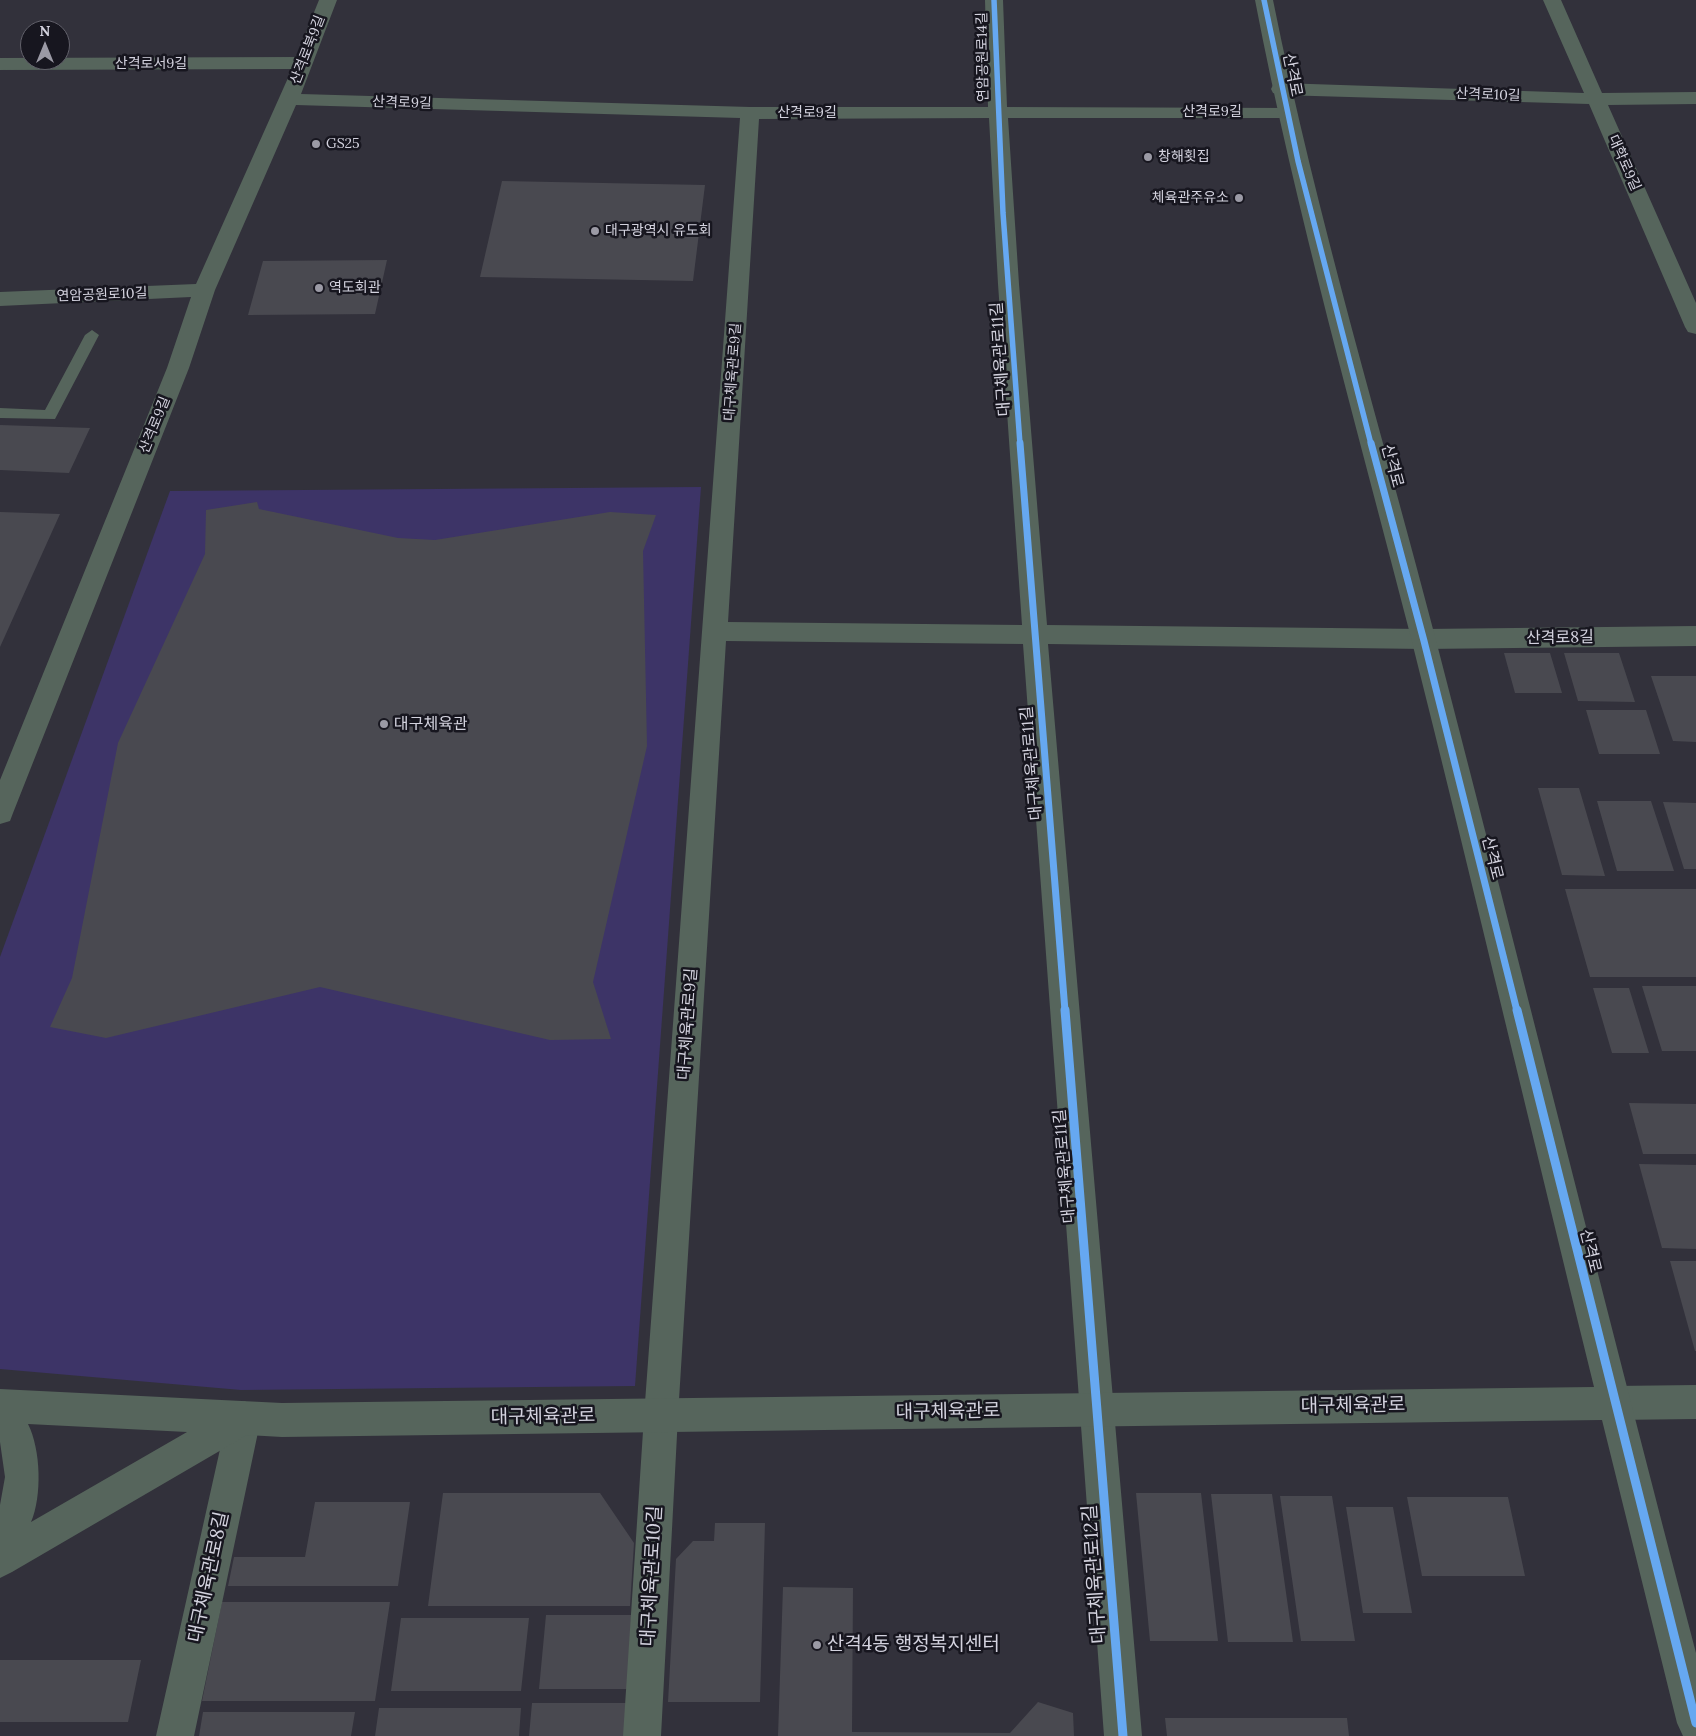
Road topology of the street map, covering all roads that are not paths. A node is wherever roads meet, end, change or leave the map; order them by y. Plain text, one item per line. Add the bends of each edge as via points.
1 (328, 0) edge
2 (994, 0) edge
3 (1264, 0) edge
4 (1552, 0) edge
5 (303, 63) junction
6 (0, 64) edge
7 (1696, 98) edge
8 (1595, 99) junction
9 (290, 100) junction
10 (1282, 101) junction
11 (750, 113) junction
12 (996, 113) junction
13 (204, 290) junction
14 (0, 299) edge
15 (1696, 327) edge
16 (92, 335) dead end
17 (0, 413) edge
18 (715, 631) junction
19 (1035, 635) junction
20 (1696, 636) edge
21 (1424, 639) junction
22 (0, 813) edge
23 (1696, 1402) edge
24 (1614, 1403) junction
25 (0, 1406) edge
26 (1099, 1409) junction
27 (0, 1412) edge
28 (661, 1416) junction
29 (244, 1418) junction
30 (0, 1554) edge
31 (0, 1560) edge
32 (1696, 1723) edge
33 (175, 1736) edge
34 (642, 1736) edge
35 (1123, 1736) edge

1 - 5 street, 산격로북9길
2 - 12 street, 연암공원로14길
3 - 10 street, 산격로
4 - 8 street, 대학로9길
5 - 6 street, 산격로서9길
5 - 9 street, 산격로북9길
7 - 8 street, 산격로10길
8 - 10 street, 산격로10길
8 - 15 street, 대학로9길
9 - 11 street, 산격로9길
9 - 13 street, 산격로9길
10 - 12 street, 산격로9길
10 - 21 street, 산격로
11 - 12 street, 산격로9길
11 - 18 street, 대구체육관로9길
12 - 19 street, 대구체육관로11길
13 - 14 street, 연암공원로10길
13 - 22 street, 산격로9길 via 178,368
16 - 17 lane via 50,415
18 - 19 street
18 - 28 street, 대구체육관로9길
19 - 21 street
19 - 26 street, 대구체육관로11길
20 - 21 street, 산격로8길
21 - 24 street, 산격로
23 - 24 street, 대구체육관로
24 - 26 street, 대구체육관로
24 - 32 street, 산격로
25 - 29 street, 대구체육관로
26 - 28 street, 대구체육관로
26 - 35 street, 대구체육관로12길
27 - 30 street via 17,1438 22,1477 15,1519
28 - 29 street, 대구체육관로
28 - 34 street, 대구체육관로10길
29 - 31 street
29 - 33 street, 대구체육관로8길

